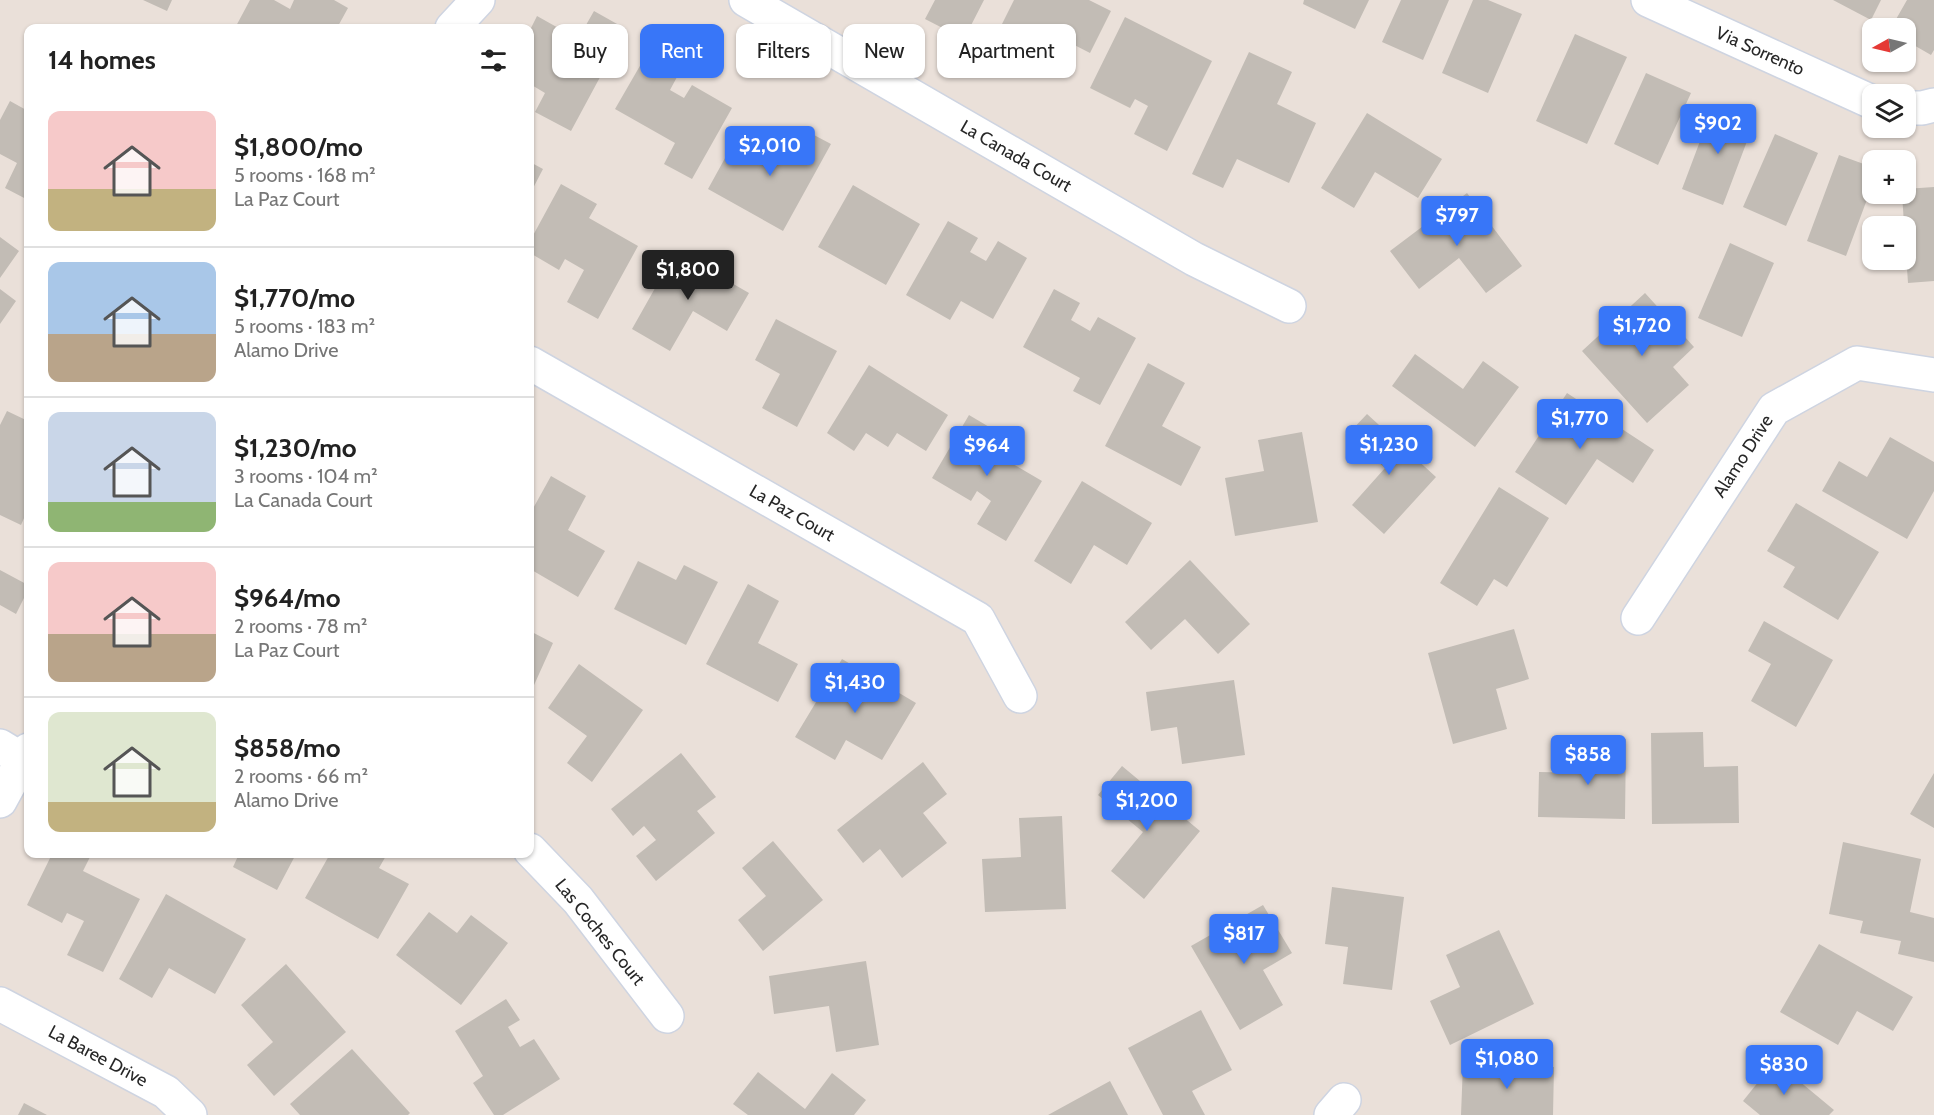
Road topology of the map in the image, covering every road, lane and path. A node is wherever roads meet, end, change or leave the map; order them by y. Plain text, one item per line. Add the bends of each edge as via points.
1 (478, 0) edge
2 (746, 0) edge
3 (1648, 0) edge
4 (456, 24) edge
5 (1862, 97) edge
6 (1934, 105) edge
7 (1916, 108) edge
8 (1289, 306) dead end
9 (534, 365) edge
10 (1934, 375) edge
11 (1638, 618) dead end
12 (1020, 696) dead end
13 (17, 752) edge
14 (0, 801) edge
15 (534, 854) edge
16 (0, 1004) edge
17 (667, 1016) dead end
18 (190, 1115) edge

1 - 4 street
2 - 8 street, La Canada Court via 1194,260
3 - 5 street, Via Sorrento
6 - 7 street
9 - 12 street, La Paz Court via 978,619
10 - 11 street, Alamo Drive via 1857,363 1774,409
13 - 14 street
15 - 17 street, Las Coches Court via 578,900
16 - 18 street, La Baree Drive via 166,1092

